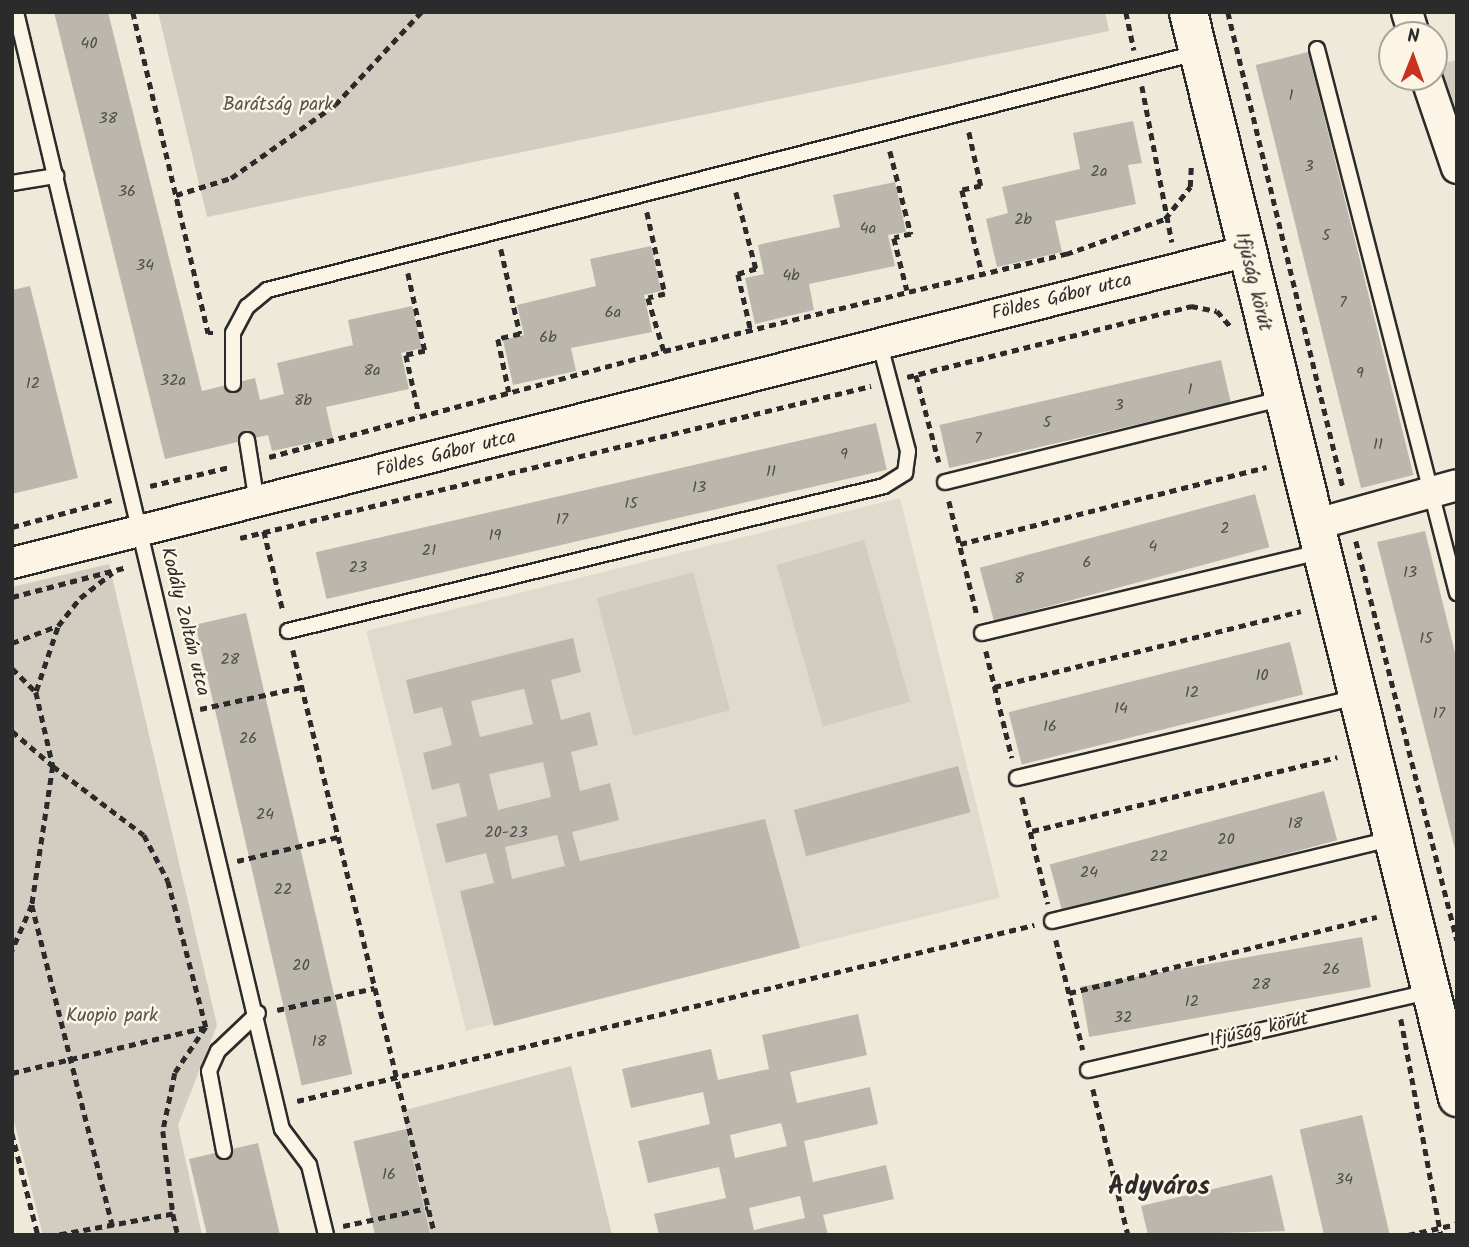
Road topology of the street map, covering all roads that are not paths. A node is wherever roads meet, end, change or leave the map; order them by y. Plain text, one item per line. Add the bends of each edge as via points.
1 (16, 12) edge
2 (1188, 12) edge
3 (1317, 49) dead end
4 (1198, 53) junction
5 (1431, 91) edge
6 (1457, 168) edge
7 (56, 176) junction
8 (12, 183) edge
9 (1244, 252) junction
10 (880, 345) junction
11 (233, 384) dead end
12 (1281, 399) junction
13 (247, 440) dead end
14 (945, 482) road end
15 (1444, 489) edge
16 (257, 503) junction
17 (1307, 545) junction
18 (145, 546) junction
19 (12, 563) edge
20 (1457, 593) edge
21 (288, 631) road end
22 (982, 634) road end
23 (1340, 700) junction
24 (1017, 778) road end
25 (1392, 839) junction
26 (1052, 921) road end
27 (1413, 995) junction
28 (258, 1013) junction
29 (1088, 1070) road end
30 (1457, 1097) edge
31 (224, 1151) dead end
32 (326, 1232) edge

1 - 7 lane, Kodály Zoltán utca
2 - 4 street, Ifjúság körút
3 - 15 lane
4 - 9 street, Ifjúság körút
4 - 11 lane via 267,290 247,307 233,333
5 - 6 street
7 - 8 lane
7 - 18 lane, Kodály Zoltán utca
9 - 10 street, Földes Gábor utca
9 - 12 street, Ifjúság körút
10 - 16 street, Földes Gábor utca
10 - 21 lane via 908,451 905,473 884,486
12 - 14 lane
12 - 17 street, Ifjúság körút
13 - 16 lane
15 - 17 street via 1349,514
15 - 20 lane
16 - 18 street, Földes Gábor utca
17 - 22 lane
17 - 23 street, Ifjúság körút
18 - 19 street, Földes Gábor utca
18 - 28 lane, Kodály Zoltán utca
23 - 24 lane
23 - 25 street, Ifjúság körút
25 - 26 lane
25 - 27 street, Ifjúság körút
27 - 29 lane, Ifjúság körút
27 - 30 street, Ifjúság körút
28 - 31 lane via 218,1051 209,1071
28 - 32 lane, Kodály Zoltán utca via 282,1129 309,1165

